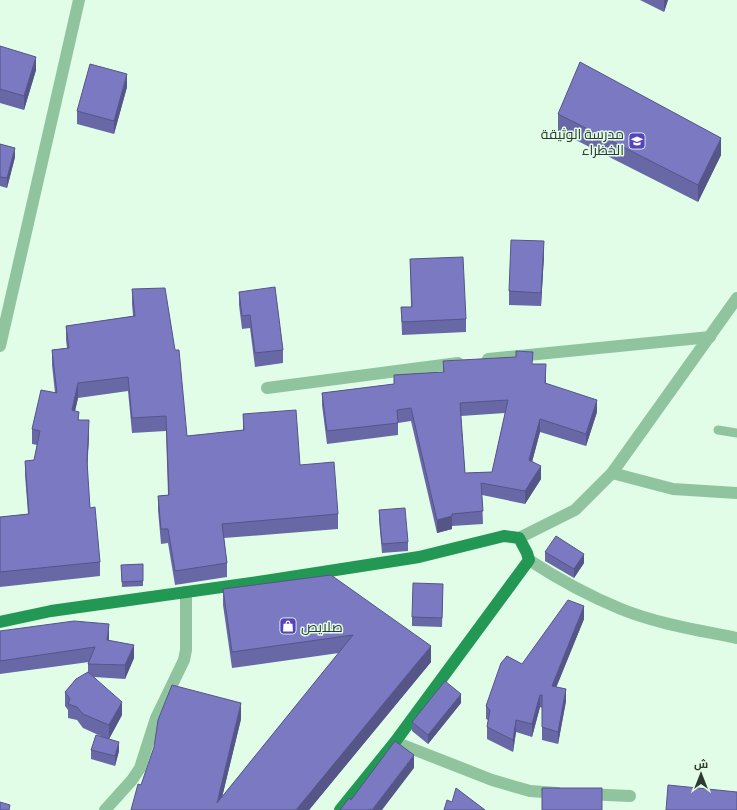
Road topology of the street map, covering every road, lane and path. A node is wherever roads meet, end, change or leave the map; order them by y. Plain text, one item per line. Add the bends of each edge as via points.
1 (79, 0) edge
2 (737, 298) edge
3 (710, 337) junction
4 (0, 346) edge
5 (267, 388) dead end
6 (718, 430) dead end
7 (737, 433) edge
8 (612, 473) junction
9 (737, 493) edge
10 (519, 538) junction
11 (529, 560) junction
12 (186, 592) junction
13 (0, 622) edge
14 (737, 638) edge
15 (395, 742) junction
16 (630, 796) dead end
17 (105, 810) edge
18 (340, 810) edge

1 - 4 street
2 - 3 street
3 - 5 street via 471,362
3 - 8 street
6 - 7 lane
8 - 9 street via 672,489
8 - 10 street via 575,510
10 - 11 main road
10 - 12 main road via 504,536 419,557
11 - 14 street via 553,576 621,609 683,628
11 - 15 main road
12 - 13 main road
12 - 17 street via 184,660 156,718 140,768
15 - 16 street via 492,780 530,791
15 - 18 main road

